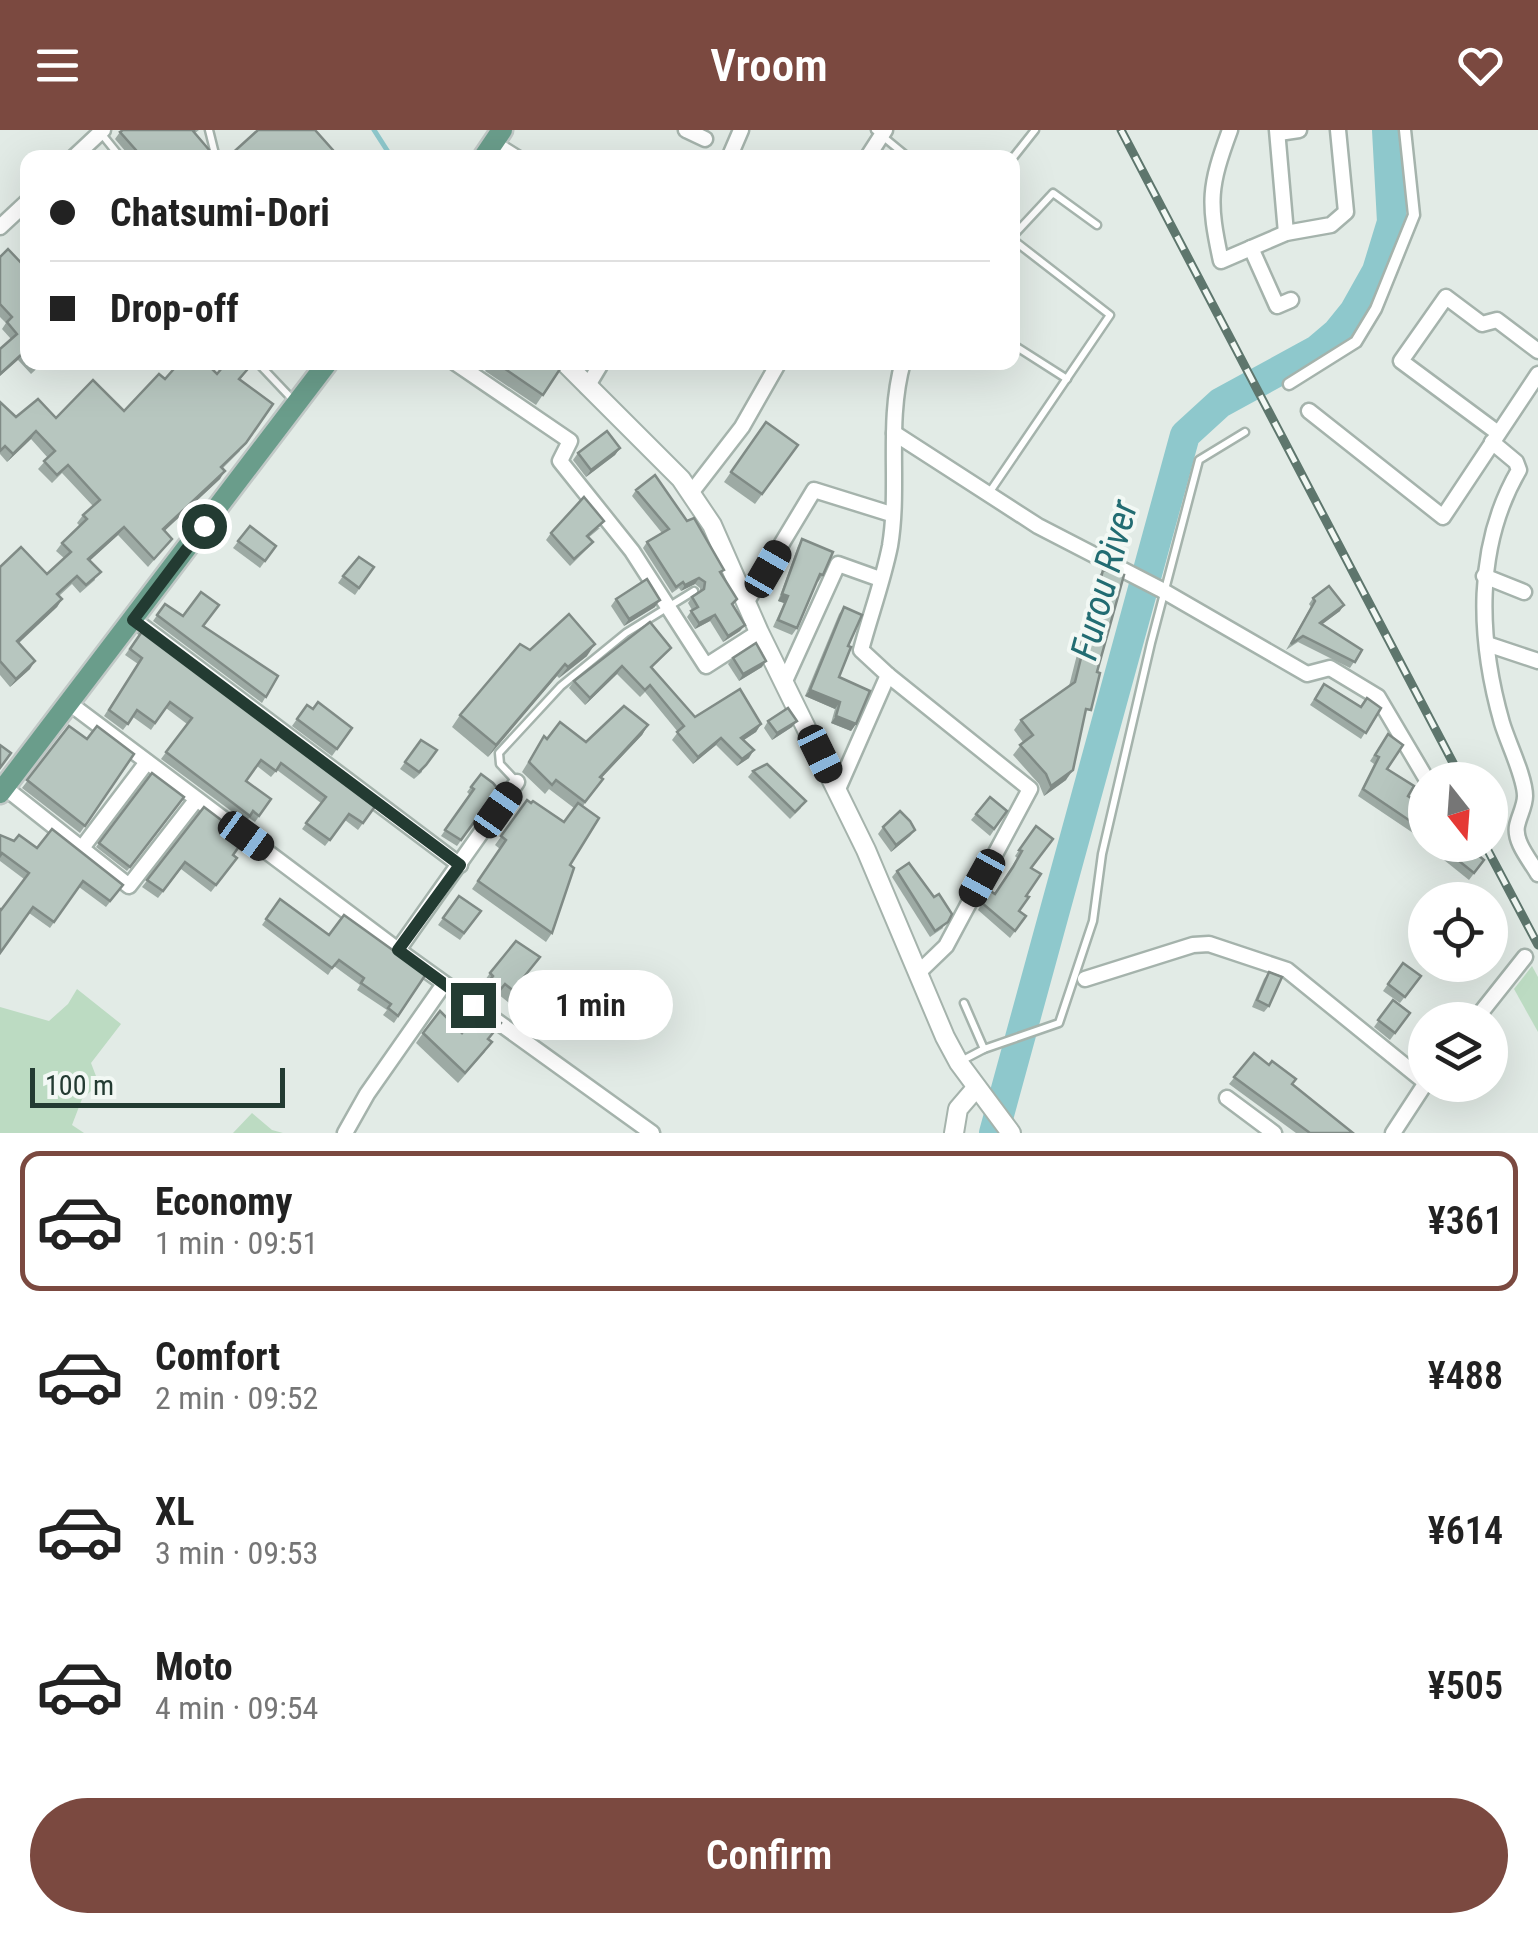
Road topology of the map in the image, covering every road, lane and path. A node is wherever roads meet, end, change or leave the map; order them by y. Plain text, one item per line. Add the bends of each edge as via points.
1 (686, 130) edge
2 (1035, 130) edge
3 (1230, 130) edge
4 (1299, 130) edge
5 (1338, 130) edge
6 (1406, 130) edge
7 (101, 131) edge
8 (880, 132) edge
9 (1278, 132) edge
10 (705, 138) dead end
11 (81, 150) edge
12 (901, 150) edge
13 (1019, 150) edge
14 (20, 208) edge
15 (1097, 225) dead end
16 (0, 227) edge
17 (1020, 229) edge
18 (1286, 233) junction
19 (1020, 244) edge
20 (1251, 248) junction
21 (1290, 300) dead end
22 (1020, 349) edge
23 (1538, 351) edge
24 (265, 370) edge
25 (322, 370) edge
26 (466, 370) edge
27 (571, 370) edge
28 (597, 370) edge
29 (774, 370) edge
30 (902, 370) edge
31 (1538, 374) edge
32 (1067, 379) junction
33 (1289, 384) dead end
34 (586, 387) junction
35 (1524, 395) junction
36 (297, 404) junction
37 (1538, 408) edge
38 (1309, 411) dead end
39 (1245, 432) dead end
40 (894, 433) junction
41 (1495, 437) junction
42 (692, 493) junction
43 (989, 494) junction
44 (891, 514) junction
45 (1484, 576) junction
46 (880, 580) junction
47 (1158, 588) junction
48 (694, 592) edge
49 (1524, 592) dead end
50 (746, 603) junction
51 (669, 607) junction
52 (133, 620) junction
53 (759, 632) junction
54 (1487, 644) junction
55 (1538, 661) edge
56 (888, 675) junction
57 (784, 682) junction
58 (69, 702) junction
59 (147, 762) junction
60 (1416, 762) edge
61 (1520, 777) junction
62 (517, 782) joint
63 (1538, 784) edge
64 (2, 790) edge
65 (838, 790) junction
66 (196, 800) junction
67 (82, 848) junction
68 (460, 865) junction
69 (1538, 874) edge
70 (398, 950) junction
71 (1525, 957) dead end
72 (918, 973) junction
73 (1085, 978) dead end
74 (444, 984) junction
75 (1489, 1002) edge
76 (964, 1003) dead end
77 (984, 1049) junction
78 (959, 1063) junction
79 (1408, 1069) edge
80 (980, 1093) junction
81 (1227, 1098) dead end
82 (1413, 1102) edge
83 (345, 1133) edge
84 (652, 1133) edge
85 (954, 1133) edge
86 (1011, 1133) edge
87 (1274, 1133) edge
88 (1393, 1133) edge

1 - 10 street
2 - 13 lane
3 - 20 street via 1212,177 1214,227 1221,261
4 - 9 street
5 - 18 street via 1346,212 1331,225
6 - 33 street via 1414,214 1376,309 1356,342
7 - 11 street
8 - 12 lane
9 - 18 street
14 - 16 street
15 - 17 lane via 1052,193
18 - 20 street
19 - 32 lane via 1110,315
20 - 21 street via 1278,306
22 - 32 lane
23 - 41 street via 1497,320 1482,324 1446,297 1401,361
24 - 36 lane
25 - 36 main road
26 - 51 street via 570,441 560,461
27 - 34 street
28 - 34 street
29 - 42 street via 742,427
30 - 40 street
31 - 35 street
32 - 43 lane
34 - 42 street
35 - 37 street
35 - 41 street
36 - 52 main road
38 - 41 street via 1443,517
39 - 47 lane via 1199,460
40 - 43 street
40 - 44 street
41 - 45 street via 1520,470 1502,499
42 - 50 street
43 - 47 street
44 - 46 street
44 - 50 street via 814,490
45 - 49 street
45 - 54 street
46 - 56 street via 861,650
46 - 57 street via 838,564
47 - 60 street via 1307,674 1330,668 1378,697
47 - 77 lane via 1093,921 1058,1023
48 - 51 lane
50 - 53 street
51 - 53 street via 706,666
51 - 62 lane via 626,632 561,686 500,752 500,764
52 - 58 main road
52 - 68 street
53 - 57 street
54 - 55 street
54 - 61 street
56 - 65 street
56 - 72 street via 1030,790 946,946
57 - 65 street
58 - 59 street
58 - 64 main road
59 - 66 street
59 - 67 street
61 - 63 street
61 - 69 street via 1525,795 1517,838
62 - 68 street
64 - 67 street
65 - 72 street
66 - 67 street via 130,886
66 - 70 street
68 - 70 street
70 - 74 street
71 - 75 street
72 - 78 street
73 - 79 street via 1209,944 1287,970
74 - 83 street
74 - 84 street
76 - 77 lane
77 - 78 lane
78 - 80 street
80 - 85 street via 958,1109
80 - 86 street
81 - 87 street
82 - 88 street

